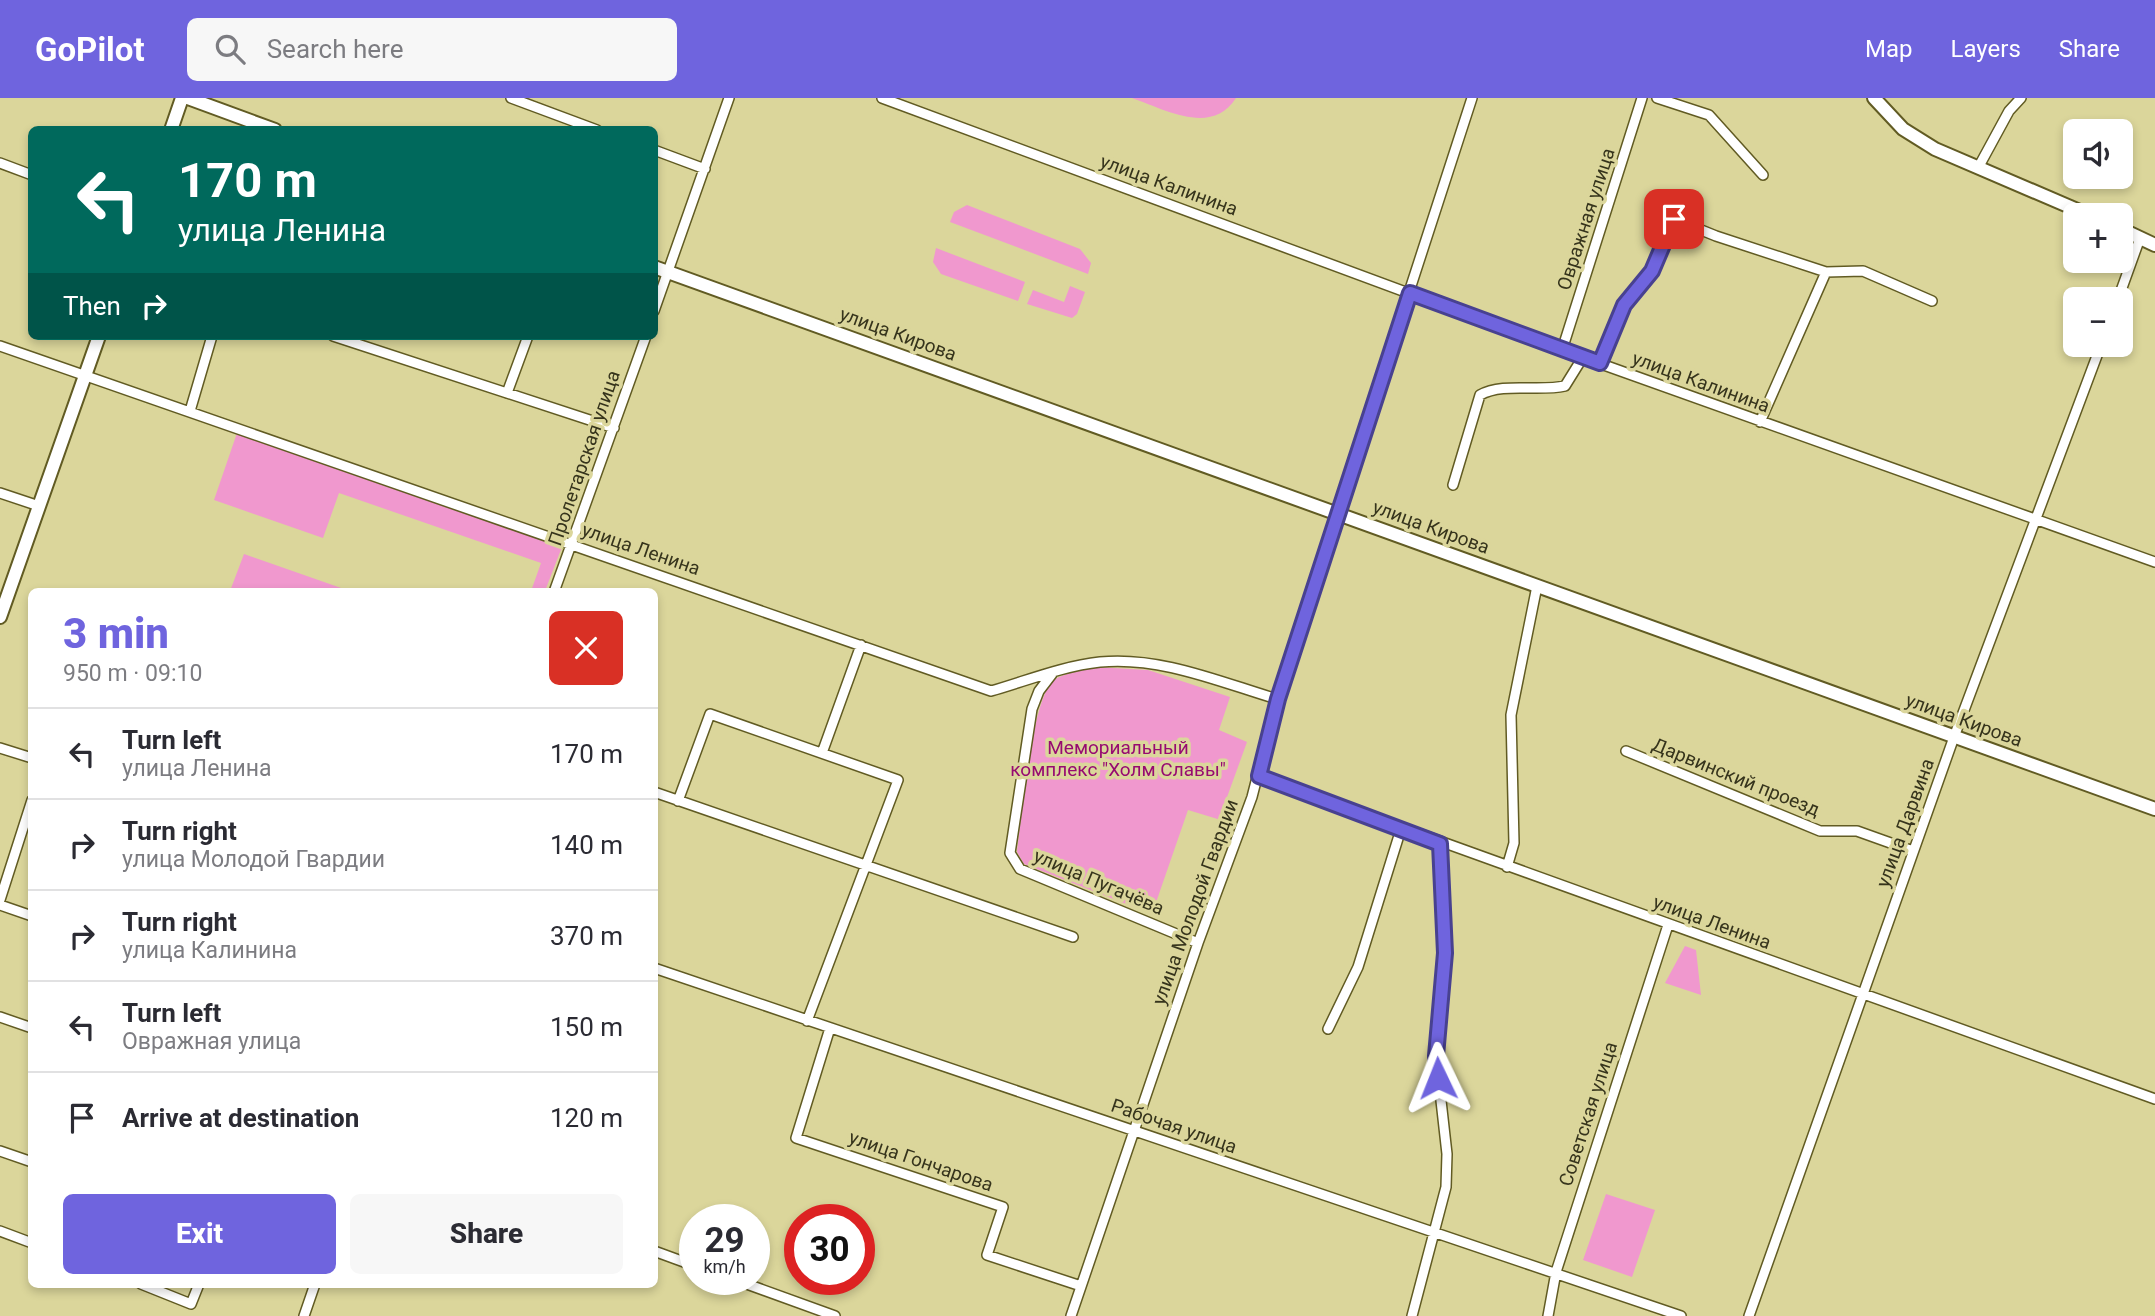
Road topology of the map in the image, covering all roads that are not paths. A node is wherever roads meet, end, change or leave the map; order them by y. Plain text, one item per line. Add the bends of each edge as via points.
1 (182, 98) edge
2 (188, 98) edge
3 (511, 98) edge
4 (729, 98) edge
5 (882, 98) edge
6 (1472, 98) edge
7 (1643, 98) edge
8 (1657, 98) edge
9 (1874, 98) edge
10 (2021, 98) edge
11 (251, 125) edge
12 (172, 126) edge
13 (586, 126) edge
14 (658, 151) edge
15 (0, 163) edge
16 (1978, 168) junction
17 (705, 169) junction
18 (28, 174) edge
19 (1763, 175) dead end
20 (2063, 204) edge
21 (2133, 235) edge
22 (2140, 238) junction
23 (2155, 245) edge
24 (658, 268) edge
25 (668, 272) junction
26 (1826, 272) junction
27 (2122, 287) edge
28 (1410, 293) junction
29 (658, 300) edge
30 (1932, 302) dead end
31 (98, 340) edge
32 (211, 340) edge
33 (345, 340) edge
34 (526, 340) edge
35 (645, 340) edge
36 (0, 346) edge
37 (1562, 350) junction
38 (1583, 357) junction
39 (2097, 357) edge
40 (1600, 363) junction
41 (85, 376) junction
42 (506, 393) junction
43 (190, 411) junction
44 (1760, 422) junction
45 (614, 428) junction
46 (1453, 485) dead end
47 (0, 493) edge
48 (39, 506) junction
49 (1339, 513) junction
50 (2036, 521) junction
51 (573, 544) junction
52 (2155, 562) edge
53 (1537, 586) junction
54 (556, 588) edge
55 (0, 617) edge
56 (861, 645) junction
57 (1052, 674) junction
58 (1278, 699) junction
59 (1954, 737) junction
60 (0, 748) edge
61 (1626, 751) dead end
62 (822, 752) junction
63 (28, 757) edge
64 (1259, 776) junction
65 (658, 794) edge
66 (678, 801) junction
67 (2155, 808) edge
68 (28, 813) edge
69 (1401, 829) junction
70 (1440, 844) junction
71 (1913, 851) junction
72 (864, 866) junction
73 (1507, 867) junction
74 (0, 902) edge
75 (28, 914) edge
76 (1668, 925) junction
77 (1073, 937) dead end
78 (1198, 943) junction
79 (658, 969) edge
80 (1863, 995) junction
81 (0, 1017) edge
82 (807, 1021) junction
83 (28, 1027) edge
84 (830, 1028) junction
85 (1328, 1029) dead end
86 (2155, 1099) edge
87 (1135, 1130) junction
88 (0, 1150) edge
89 (28, 1160) edge
90 (0, 1231) edge
91 (1433, 1232) junction
92 (28, 1242) edge
93 (658, 1252) edge
94 (679, 1260) edge
95 (1556, 1272) junction
96 (1081, 1286) junction
97 (151, 1288) edge
98 (197, 1288) edge
99 (314, 1288) edge
100 (770, 1292) edge
101 (304, 1316) edge
102 (835, 1316) edge
103 (1071, 1316) edge
104 (1412, 1316) edge
105 (1548, 1316) edge
106 (1681, 1316) edge
107 (1749, 1316) edge

1 - 12 street
2 - 11 street
3 - 13 street
4 - 17 street
5 - 28 street, улица Калинина
6 - 28 street, улица Молодой Гвардии
7 - 37 street, Овражная улица
8 - 19 street via 1709,115
9 - 16 street via 1903,129
10 - 16 street
14 - 17 street
15 - 18 street
16 - 20 street
17 - 25 street
21 - 22 street
22 - 23 street
22 - 27 street
24 - 25 street, улица Кирова
25 - 29 street
25 - 49 street, улица Кирова
26 - 30 street via 1863,271
26 - 40 street via 1674,219 1652,271 1624,305
26 - 44 street
28 - 37 street, улица Калинина
28 - 49 street, улица Молодой Гвардии
31 - 41 street
32 - 43 street
33 - 42 street
34 - 42 street
35 - 45 street, Пролетарская улица
36 - 41 street, улица Ленина
37 - 38 street, улица Калинина
38 - 40 street, улица Калинина
38 - 46 street via 1565,386 1489,390 1480,395
39 - 50 street, улица Дарвина
40 - 44 street, улица Калинина
41 - 43 street, улица Ленина
41 - 48 street
42 - 45 street
43 - 51 street, улица Ленина
44 - 50 street, улица Калинина
45 - 51 street, Пролетарская улица
47 - 48 street
48 - 55 street
49 - 53 street, улица Кирова
49 - 58 street, улица Молодой Гвардии
50 - 52 street, улица Калинина
50 - 59 street, улица Дарвина
51 - 54 street, Пролетарская улица
51 - 56 street, улица Ленина
53 - 59 street, улица Кирова
53 - 73 street via 1511,715 1514,843
56 - 57 street, улица Ленина via 991,691
56 - 62 street
57 - 58 street, улица Ленина via 1090,664 1140,662
57 - 78 street, улица Пугачёва via 1032,709 1010,853 1020,869
58 - 64 street, улица Молодой Гвардии
59 - 67 street, улица Кирова
59 - 71 street, улица Дарвина
60 - 63 street
61 - 71 street, Дарвинский проезд via 1820,831 1857,831
62 - 66 street via 710,714
62 - 72 street via 898,780
64 - 69 street, улица Ленина
64 - 78 street, улица Молодой Гвардии
65 - 66 street
66 - 72 street
68 - 74 street
69 - 70 street, улица Ленина
69 - 85 street via 1358,967
70 - 73 street, улица Ленина
70 - 91 street via 1445,953 1436,1056 1447,1154 1446,1187
71 - 80 street, улица Дарвина
72 - 77 street
72 - 82 street
73 - 76 street, улица Ленина
74 - 75 street
76 - 80 street, улица Ленина
76 - 95 street, Советская улица
78 - 87 street, улица Молодой Гвардии
79 - 82 street, Рабочая улица
80 - 86 street, улица Ленина
80 - 107 street, улица Дарвина
81 - 83 street
82 - 84 street, Рабочая улица
84 - 87 street, Рабочая улица
84 - 96 street, улица Гончарова via 796,1138 1003,1207 987,1255
87 - 91 street, Рабочая улица
87 - 96 street, улица Молодой Гвардии
88 - 89 street
90 - 92 street
91 - 95 street, Рабочая улица
91 - 104 street
93 - 94 street
95 - 105 street, Советская улица
95 - 106 street, Рабочая улица
96 - 103 street, улица Молодой Гвардии
97 - 98 street via 191,1304
99 - 101 street
100 - 102 street

